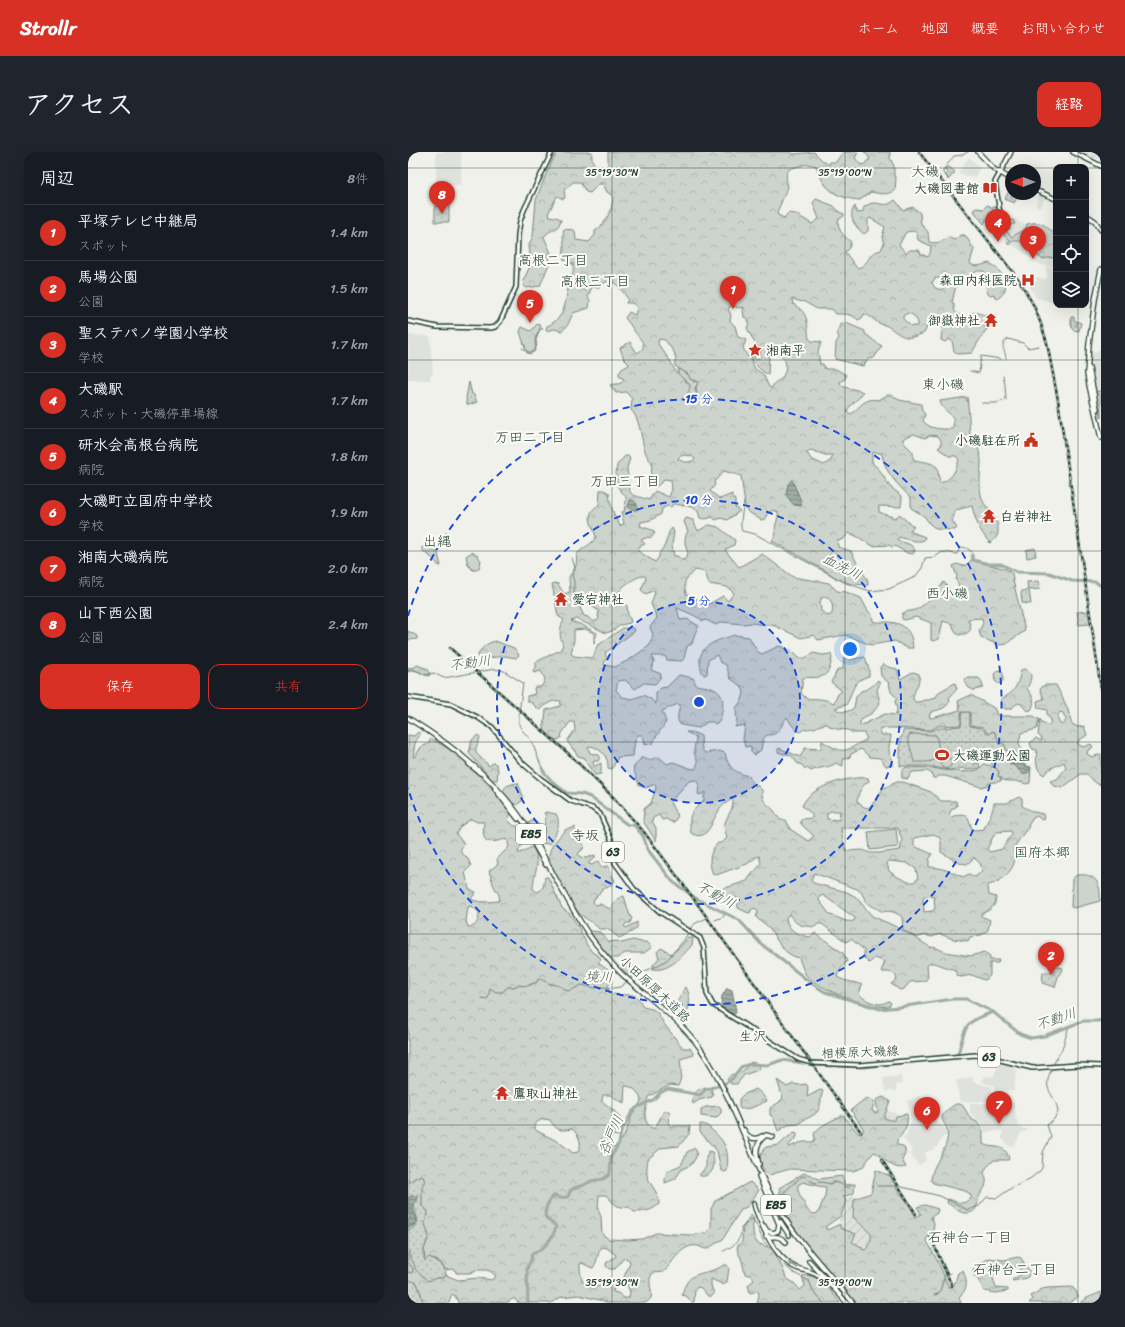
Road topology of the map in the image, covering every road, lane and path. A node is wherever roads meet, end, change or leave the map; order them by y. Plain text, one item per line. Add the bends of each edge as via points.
1 (552, 152) edge
2 (978, 152) edge
3 (1011, 152) edge
4 (1073, 152) edge
5 (1077, 152) edge
6 (1101, 165) edge
7 (1000, 173) junction
8 (1005, 175) edge
9 (1041, 193) edge
10 (1053, 198) edge
11 (1089, 217) edge
12 (1101, 230) edge
13 (998, 234) dead end
14 (1101, 269) edge
15 (408, 321) edge
16 (1088, 363) junction
17 (1101, 428) edge
18 (1101, 438) edge
19 (408, 697) edge
20 (408, 720) edge
21 (1101, 1066) edge
22 (724, 1091) junction
23 (734, 1110) junction
24 (759, 1176) junction
25 (768, 1189) junction
26 (772, 1208) junction
27 (789, 1235) dead end
28 (766, 1236) junction
29 (786, 1242) dead end
30 (809, 1261) dead end
31 (828, 1282) junction
32 (846, 1303) edge
33 (852, 1303) edge

1 - 15 main road via 520,221 516,287 500,322 490,328 437,326
2 - 7 highway
3 - 7 highway
4 - 6 highway
5 - 6 highway
7 - 8 highway
7 - 13 main road via 995,182 1000,212 996,229
9 - 10 highway
11 - 12 highway
14 - 16 highway
16 - 17 highway
16 - 18 highway via 1089,385
19 - 21 main road, 相模原大磯線 / 63 via 442,702 490,725 520,761 553,788 571,801 592,808 600,814 611,839 615,863 634,889 660,912 700,938 703,944 707,990 713,1005 802,1061 859,1065 958,1055 983,1055 1032,1068 1077,1064
20 - 22 highway, 小田原厚木道路 / E85 via 463,758 502,797 528,833 581,926 603,956 680,1028 697,1048
22 - 23 highway, 小田原厚木道路 / E85
22 - 24 highway, 小田原厚木道路 / E85
23 - 25 highway, 小田原厚木道路 / E85
23 - 25 highway via 750,1138 758,1138 767,1133 772,1134 773,1137 766,1135 761,1140 756,1151
24 - 26 highway
24 - 33 highway, 小田原厚木道路 / E85 via 791,1232
25 - 33 highway, 小田原厚木道路 / E85 via 792,1231
26 - 27 highway
26 - 28 highway via 779,1224 778,1230 772,1233 766,1230 754,1203
28 - 29 highway via 779,1237
31 -> 28 highway via 789,1263
30 - 31 highway
31 - 32 highway

